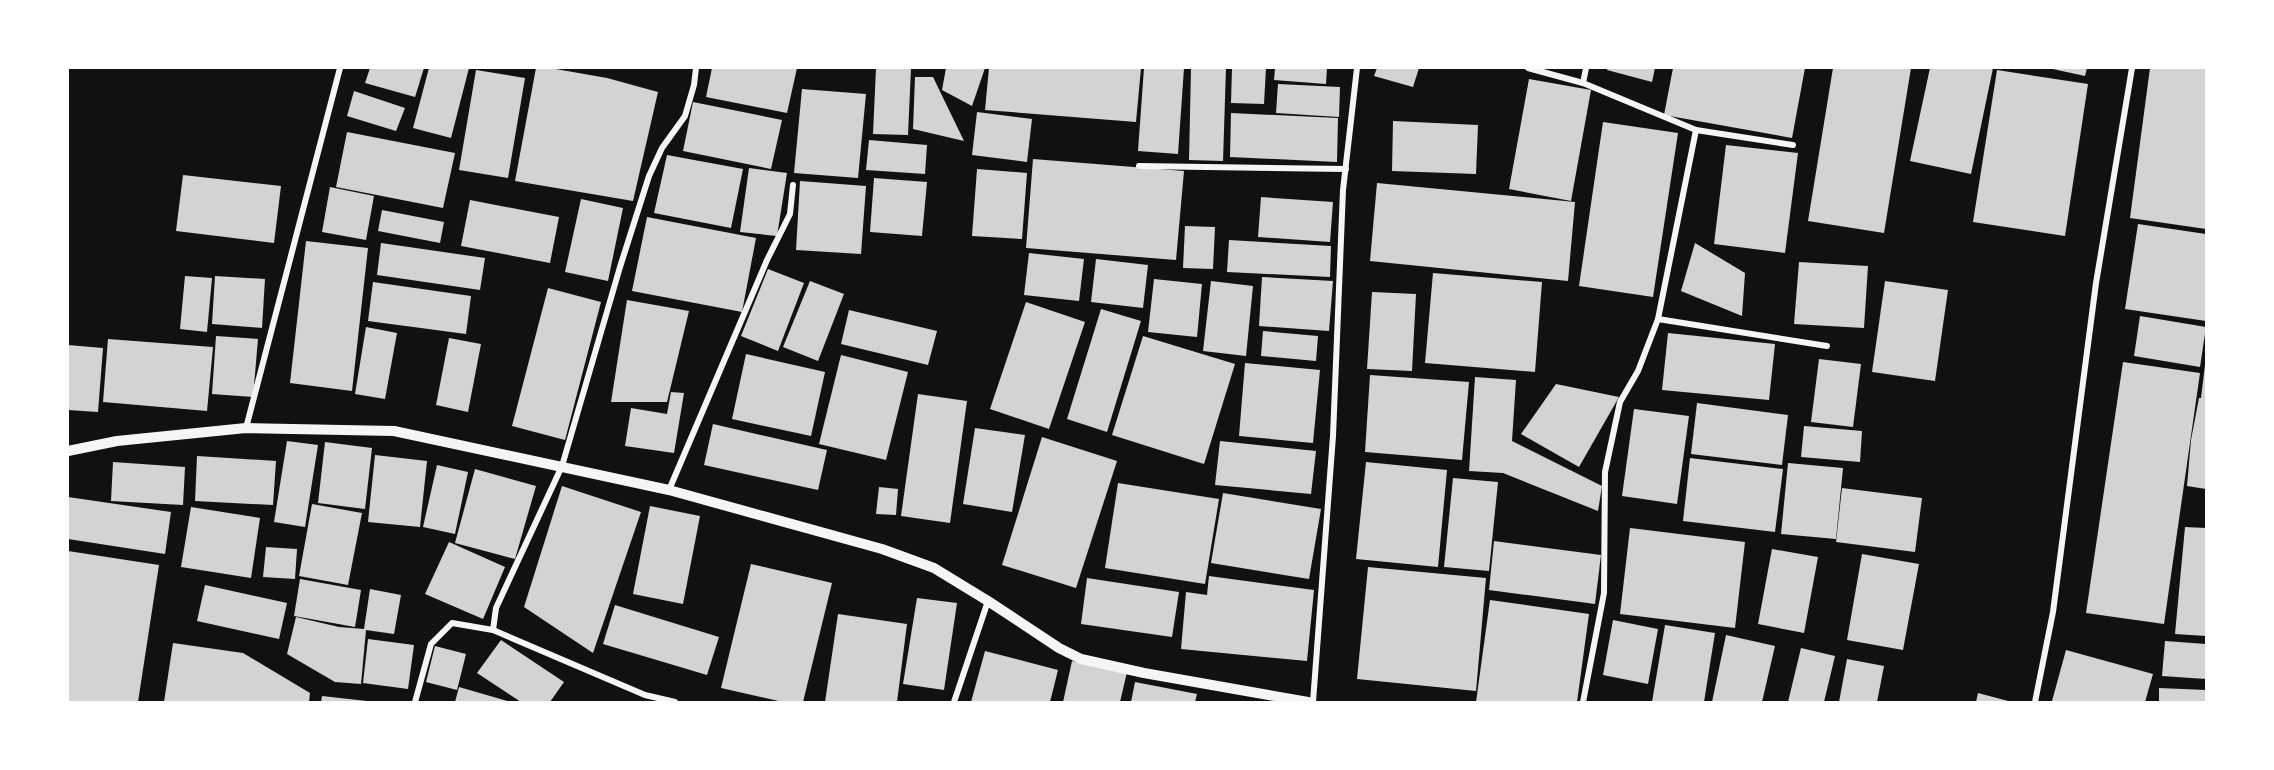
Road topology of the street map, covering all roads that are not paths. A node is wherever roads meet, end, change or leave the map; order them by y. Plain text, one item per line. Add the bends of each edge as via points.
1 (340, 68) edge
2 (696, 68) edge
3 (1357, 68) edge
4 (1528, 68) edge
5 (1586, 68) edge
6 (2132, 68) edge
7 (1583, 83) junction
8 (1696, 130) junction
9 (1793, 145) dead end
10 (1139, 166) dead end
11 (1346, 169) junction
12 (793, 185) dead end
13 (1658, 319) junction
14 (1827, 346) dead end
15 (246, 428) junction
16 (68, 451) edge
17 (562, 466) junction
18 (669, 490) junction
19 (988, 601) junction
20 (494, 630) junction
21 (416, 702) edge
22 (675, 702) edge
23 (954, 702) edge
24 (1308, 702) edge
25 (1313, 702) edge
26 (1583, 702) edge
27 (2035, 702) edge

1 - 15 street
2 - 17 street via 685,116 662,148 649,176
3 - 11 street
4 - 7 street
5 - 7 street
6 - 27 street via 2096,284 2053,612
7 - 8 street
8 - 9 street
8 - 13 street
10 - 11 street
11 - 25 street via 1333,436
12 - 18 street via 790,214
13 - 14 street
13 - 26 street via 1638,371 1620,402 1605,472 1604,593
15 - 16 street via 117,441
15 - 17 street via 394,431
17 - 18 street
17 - 20 street via 496,608
18 - 19 street via 882,549 934,568
19 - 23 street
19 - 24 street via 1081,659
20 - 21 street via 452,623 431,644
20 - 22 street via 645,695

